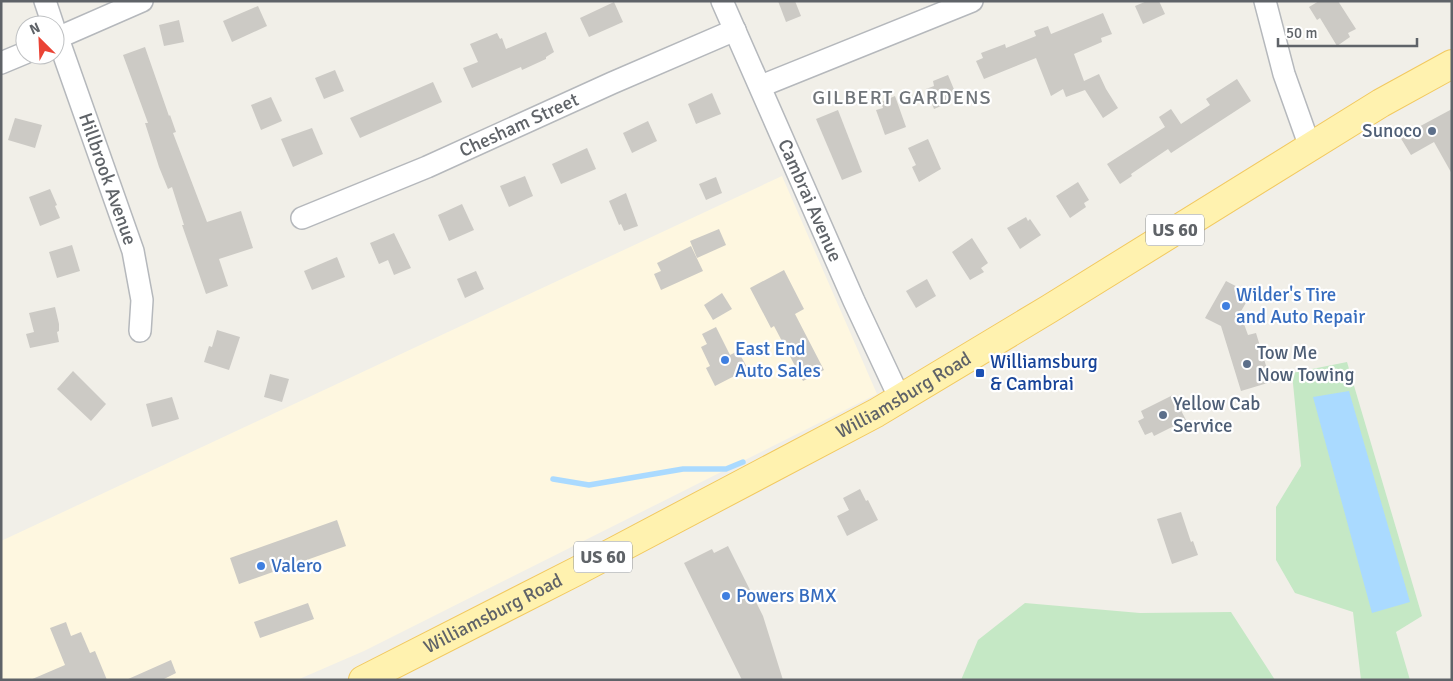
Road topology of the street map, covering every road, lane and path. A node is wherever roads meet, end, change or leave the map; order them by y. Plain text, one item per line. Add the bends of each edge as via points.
1 (45, 1) edge
2 (142, 1) edge
3 (722, 1) edge
4 (972, 1) edge
5 (1265, 1) edge
6 (49, 15) edge
7 (65, 29) edge
8 (735, 30) junction
9 (15, 57) edge
10 (65, 61) edge
11 (1, 63) edge
12 (1452, 64) edge
13 (761, 86) junction
14 (1310, 147) junction
15 (302, 218) dead end
16 (140, 331) dead end
17 (900, 399) junction
18 (363, 680) edge

1 - 6 street, Hillbrook Avenue
2 - 7 street
3 - 8 street, Cambrai Avenue
4 - 13 street
5 - 14 street via 1284,74
8 - 13 street, Cambrai Avenue
8 - 15 street, Chesham Street
9 - 11 street
10 - 16 street, Hillbrook Avenue via 133,251 142,300
12 - 14 main road, Williamsburg Road / US 60
13 - 17 street, Cambrai Avenue
14 - 17 main road, Williamsburg Road / US 60
17 - 18 main road, Williamsburg Road / US 60 via 825,442

